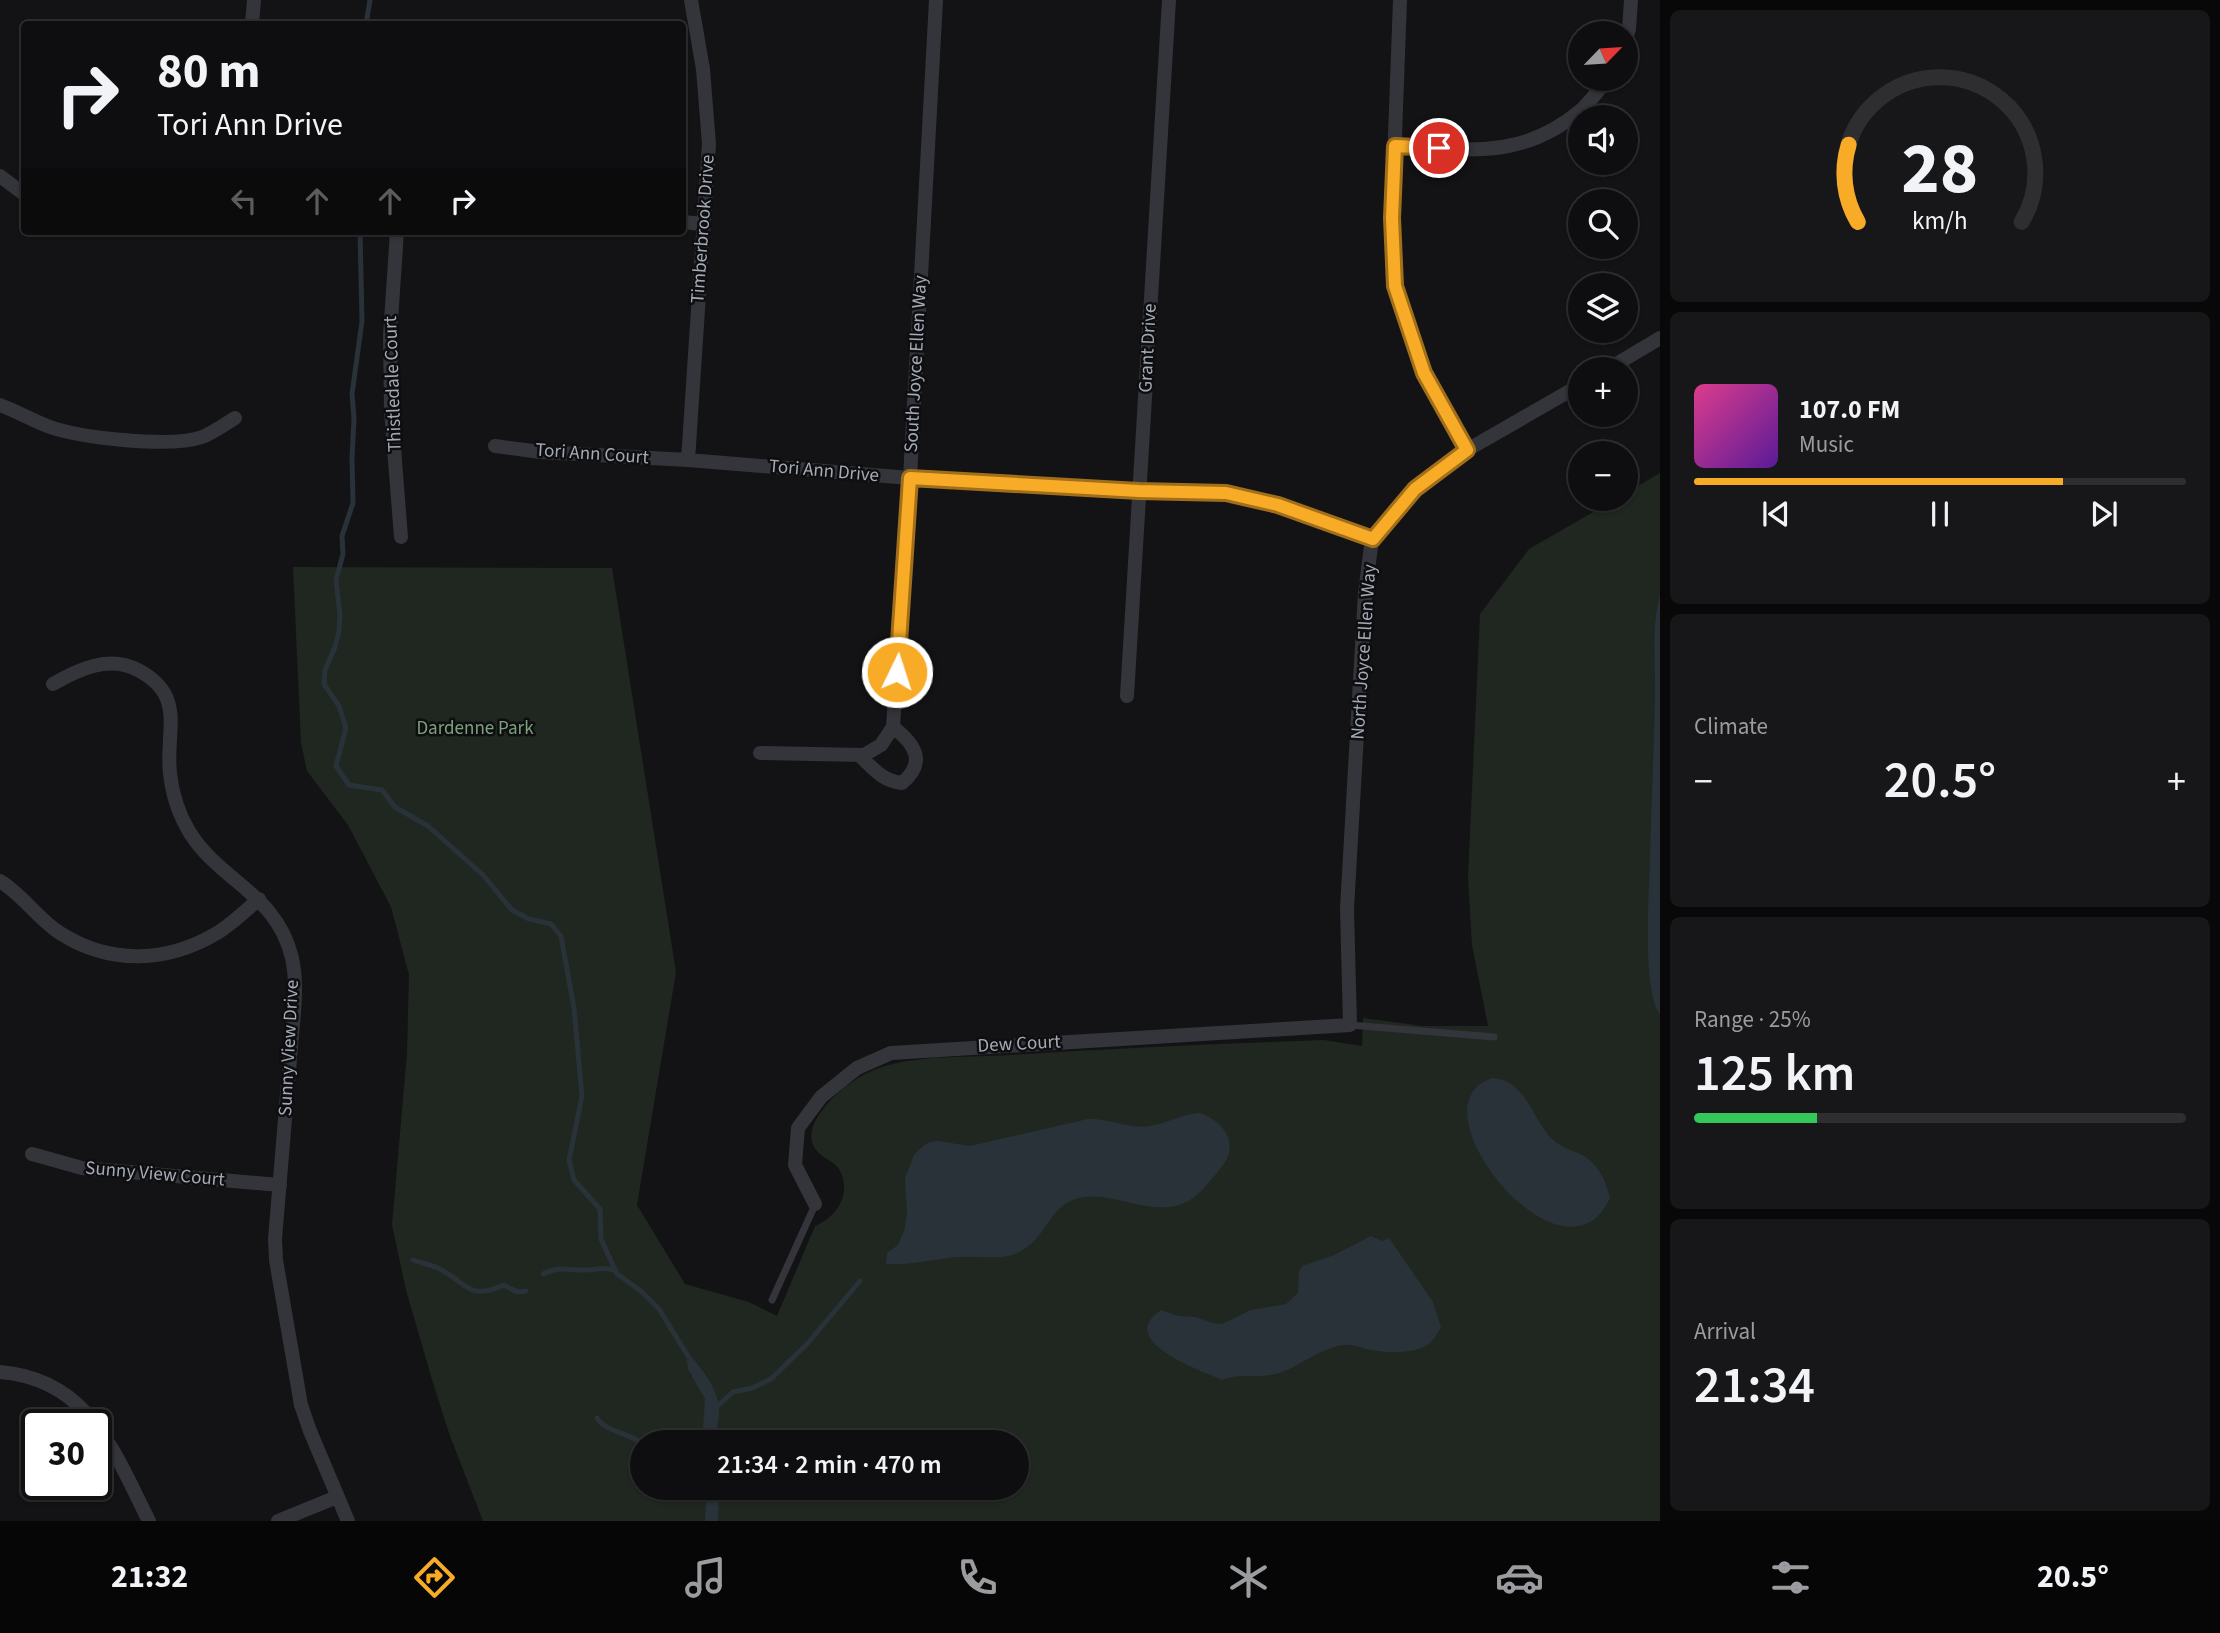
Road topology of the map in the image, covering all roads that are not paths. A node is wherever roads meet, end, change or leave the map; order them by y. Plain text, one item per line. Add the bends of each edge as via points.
1 (254, 0) edge
2 (691, 0) edge
3 (936, 0) edge
4 (1168, 0) edge
5 (1400, 0) edge
6 (1631, 0) edge
7 (252, 21) edge
8 (1630, 21) edge
9 (1598, 91) edge
10 (1395, 146) junction
11 (0, 176) edge
12 (21, 192) edge
13 (686, 222) edge
14 (704, 224) junction
15 (397, 235) edge
16 (1660, 338) edge
17 (1628, 357) edge
18 (1568, 392) edge
19 (0, 405) edge
20 (235, 418) dead end
21 (495, 446) dead end
22 (1467, 450) junction
23 (688, 460) junction
24 (910, 478) junction
25 (1139, 491) junction
26 (401, 537) dead end
27 (1373, 539) junction
28 (53, 684) dead end
29 (1127, 696) dead end
30 (893, 727) junction
31 (760, 753) dead end
32 (859, 755) junction
33 (0, 881) edge
34 (259, 899) junction
35 (1350, 1025) junction
36 (1494, 1037) dead end
37 (32, 1154) dead end
38 (280, 1185) junction
39 (815, 1204) joint
40 (772, 1300) dead end
41 (0, 1372) edge
42 (337, 1497) junction
43 (149, 1521) edge
44 (278, 1521) edge
45 (348, 1521) edge

1 - 7 street
2 - 14 street, Timberbrook Drive via 709,144
3 - 24 street, South Joyce Ellen Way
4 - 25 street, Grant Drive
5 - 10 street
6 - 8 street
9 - 10 street via 1581,110 1550,132 1513,147
10 - 22 street via 1395,286 1424,373
11 - 12 street
13 - 14 street
14 - 23 street, Timberbrook Drive
15 - 26 street, Thistledale Court via 391,410
16 - 17 street
18 - 22 street, North Joyce Ellen Way
19 - 20 street via 67,432 143,440 181,442 203,437
21 - 23 street, Tori Ann Court
22 - 27 street, North Joyce Ellen Way via 1415,489
23 - 24 street, Tori Ann Drive
24 - 25 street, Tori Ann Drive
24 - 30 street, South Joyce Ellen Way
25 - 27 street, Tori Ann Drive via 1226,493 1278,505
25 - 29 street, Grant Drive
27 - 35 street, North Joyce Ellen Way via 1365,593 1347,909
28 - 34 street, Sunny View Drive via 86,666 125,664 163,688 172,716 169,771 186,827 210,859
30 - 32 street via 881,745
30 - 32 street via 913,746 917,763 902,783 880,776
31 - 32 street
33 - 34 street via 58,932 83,946 144,958 165,955 218,932
34 - 38 street, Sunny View Drive via 283,936 292,957 294,980
35 - 36 lane
35 - 39 street, Dew Court via 891,1053 839,1082 797,1128 794,1165
37 - 38 street, Sunny View Court via 82,1168
38 - 42 street, Sunny View Drive via 275,1260 301,1405
39 - 40 lane
41 - 43 street via 42,1381 80,1405 105,1435
42 - 44 street
42 - 45 street, Sunny View Drive

